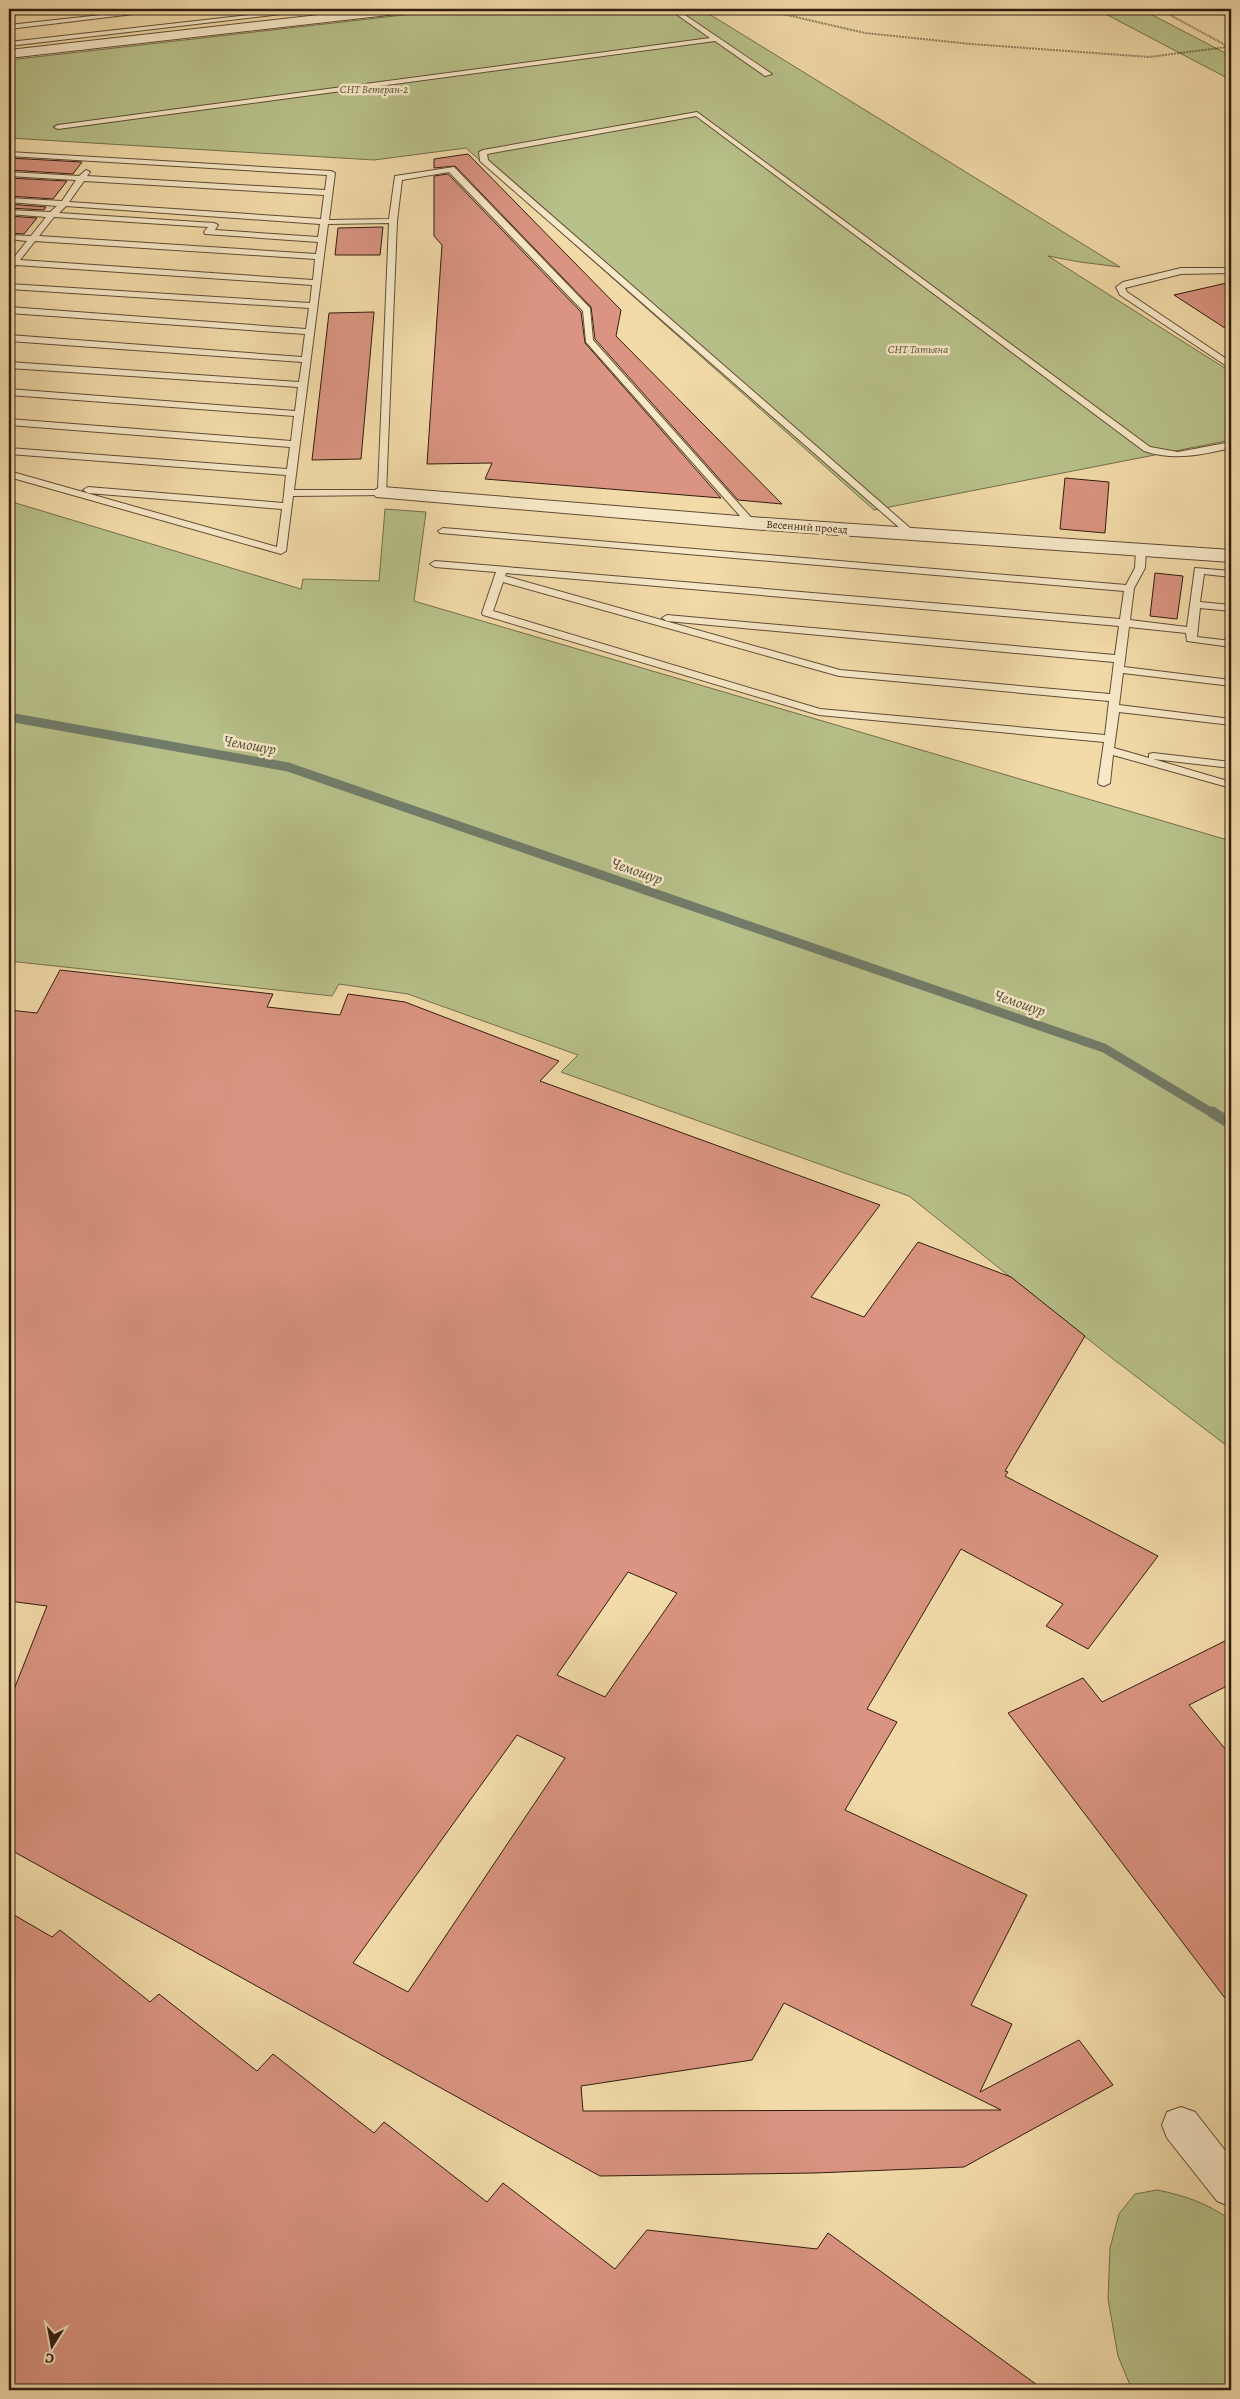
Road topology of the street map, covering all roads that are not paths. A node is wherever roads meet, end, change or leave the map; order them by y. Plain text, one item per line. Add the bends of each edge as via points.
1 (43, 9) edge
2 (172, 9) edge
3 (320, 9) edge
4 (406, 9) edge
5 (672, 9) edge
6 (9, 12) edge
7 (352, 12) edge
8 (9, 27) edge
9 (715, 40) junction
10 (9, 44) edge
11 (9, 54) edge
12 (768, 74) dead end
13 (58, 127) dead end
14 (9, 154) edge
15 (96, 159) junction
16 (9, 174) edge
17 (81, 178) junction
18 (328, 193) junction
19 (9, 200) edge
20 (64, 204) junction
21 (9, 212) edge
22 (52, 215) junction
23 (223, 215) junction
24 (393, 221) junction
25 (325, 222) junction
26 (214, 225) junction
27 (9, 237) edge
28 (33, 238) junction
29 (322, 240) junction
30 (319, 257) junction
31 (10, 264) edge
32 (1231, 271) edge
33 (316, 283) junction
34 (9, 286) edge
35 (313, 306) junction
36 (9, 310) edge
37 (309, 332) junction
38 (9, 338) edge
39 (305, 360) junction
40 (9, 365) edge
41 (1231, 366) edge
42 (302, 385) junction
43 (9, 392) edge
44 (298, 414) junction
45 (9, 422) edge
46 (294, 444) junction
47 (1231, 445) edge
48 (9, 451) edge
49 (290, 472) junction
50 (9, 474) edge
51 (58, 488) junction
52 (288, 493) junction
53 (383, 493) junction
54 (286, 506) junction
55 (751, 523) junction
56 (443, 531) dead end
57 (912, 534) junction
58 (1141, 550) junction
59 (1231, 556) edge
60 (435, 564) dead end
61 (500, 574) junction
62 (1231, 574) edge
63 (1129, 588) junction
64 (1195, 604) junction
65 (1231, 608) edge
66 (633, 615) junction
67 (1125, 623) junction
68 (1192, 631) junction
69 (1231, 644) edge
70 (1119, 664) junction
71 (1231, 683) edge
72 (1114, 703) junction
73 (1231, 722) edge
74 (1109, 745) junction
75 (1231, 766) edge
76 (1104, 784) dead end
77 (1231, 785) edge
78 (1181, 2125) dead end
79 (1231, 2188) edge

1 - 6 lane
2 - 8 lane
3 - 10 lane
4 - 7 street
5 - 9 lane
7 - 11 street
9 - 12 lane
9 - 13 lane
14 - 15 lane
15 - 17 lane
15 - 18 lane via 330,173
16 - 17 lane
17 - 18 lane
17 - 20 lane
18 - 25 lane
19 - 20 lane
20 - 22 lane
20 - 23 lane
21 - 22 lane
22 - 26 lane
22 - 28 lane
23 - 25 lane
23 - 26 lane
24 - 25 lane
24 - 53 lane
24 - 55 lane via 398,178 451,169 587,310 588,340
25 - 29 lane
26 - 29 lane via 208,232
27 - 28 lane
28 - 30 lane
28 - 31 lane
29 - 30 lane
30 - 33 lane
31 - 33 lane
32 - 41 lane via 1181,271 1120,288 1122,293
33 - 35 lane
34 - 35 lane
35 - 37 lane
36 - 37 lane
37 - 39 lane
38 - 39 lane
39 - 42 lane
40 - 42 lane
42 - 44 lane
43 - 44 lane
44 - 46 lane
45 - 46 lane
46 - 49 lane
47 - 57 lane via 1185,455 1160,454 1147,449 697,114 483,152 484,161
48 - 49 lane
49 - 52 lane
50 - 51 lane
51 - 54 lane
51 - 54 lane via 281,551
52 - 53 lane
52 - 54 lane
53 - 55 street, Весенний проезд
55 - 57 street, Весенний проезд
56 - 63 lane
57 - 58 street, Весенний проезд
58 - 59 street, Весенний проезд
58 - 63 lane via 1140,568
60 - 61 lane
61 - 66 lane
61 - 67 lane
61 - 74 lane via 487,613 819,712
62 - 64 lane via 1199,570
63 - 67 lane
64 - 65 lane
64 - 68 lane
66 - 70 lane
66 - 72 lane via 839,673
67 - 68 lane
67 - 70 lane
68 - 69 lane via 1191,639
70 - 71 lane
70 - 72 lane
72 - 73 lane
72 - 74 lane
74 - 75 lane
74 - 76 lane
74 - 77 lane
78 - 79 street

